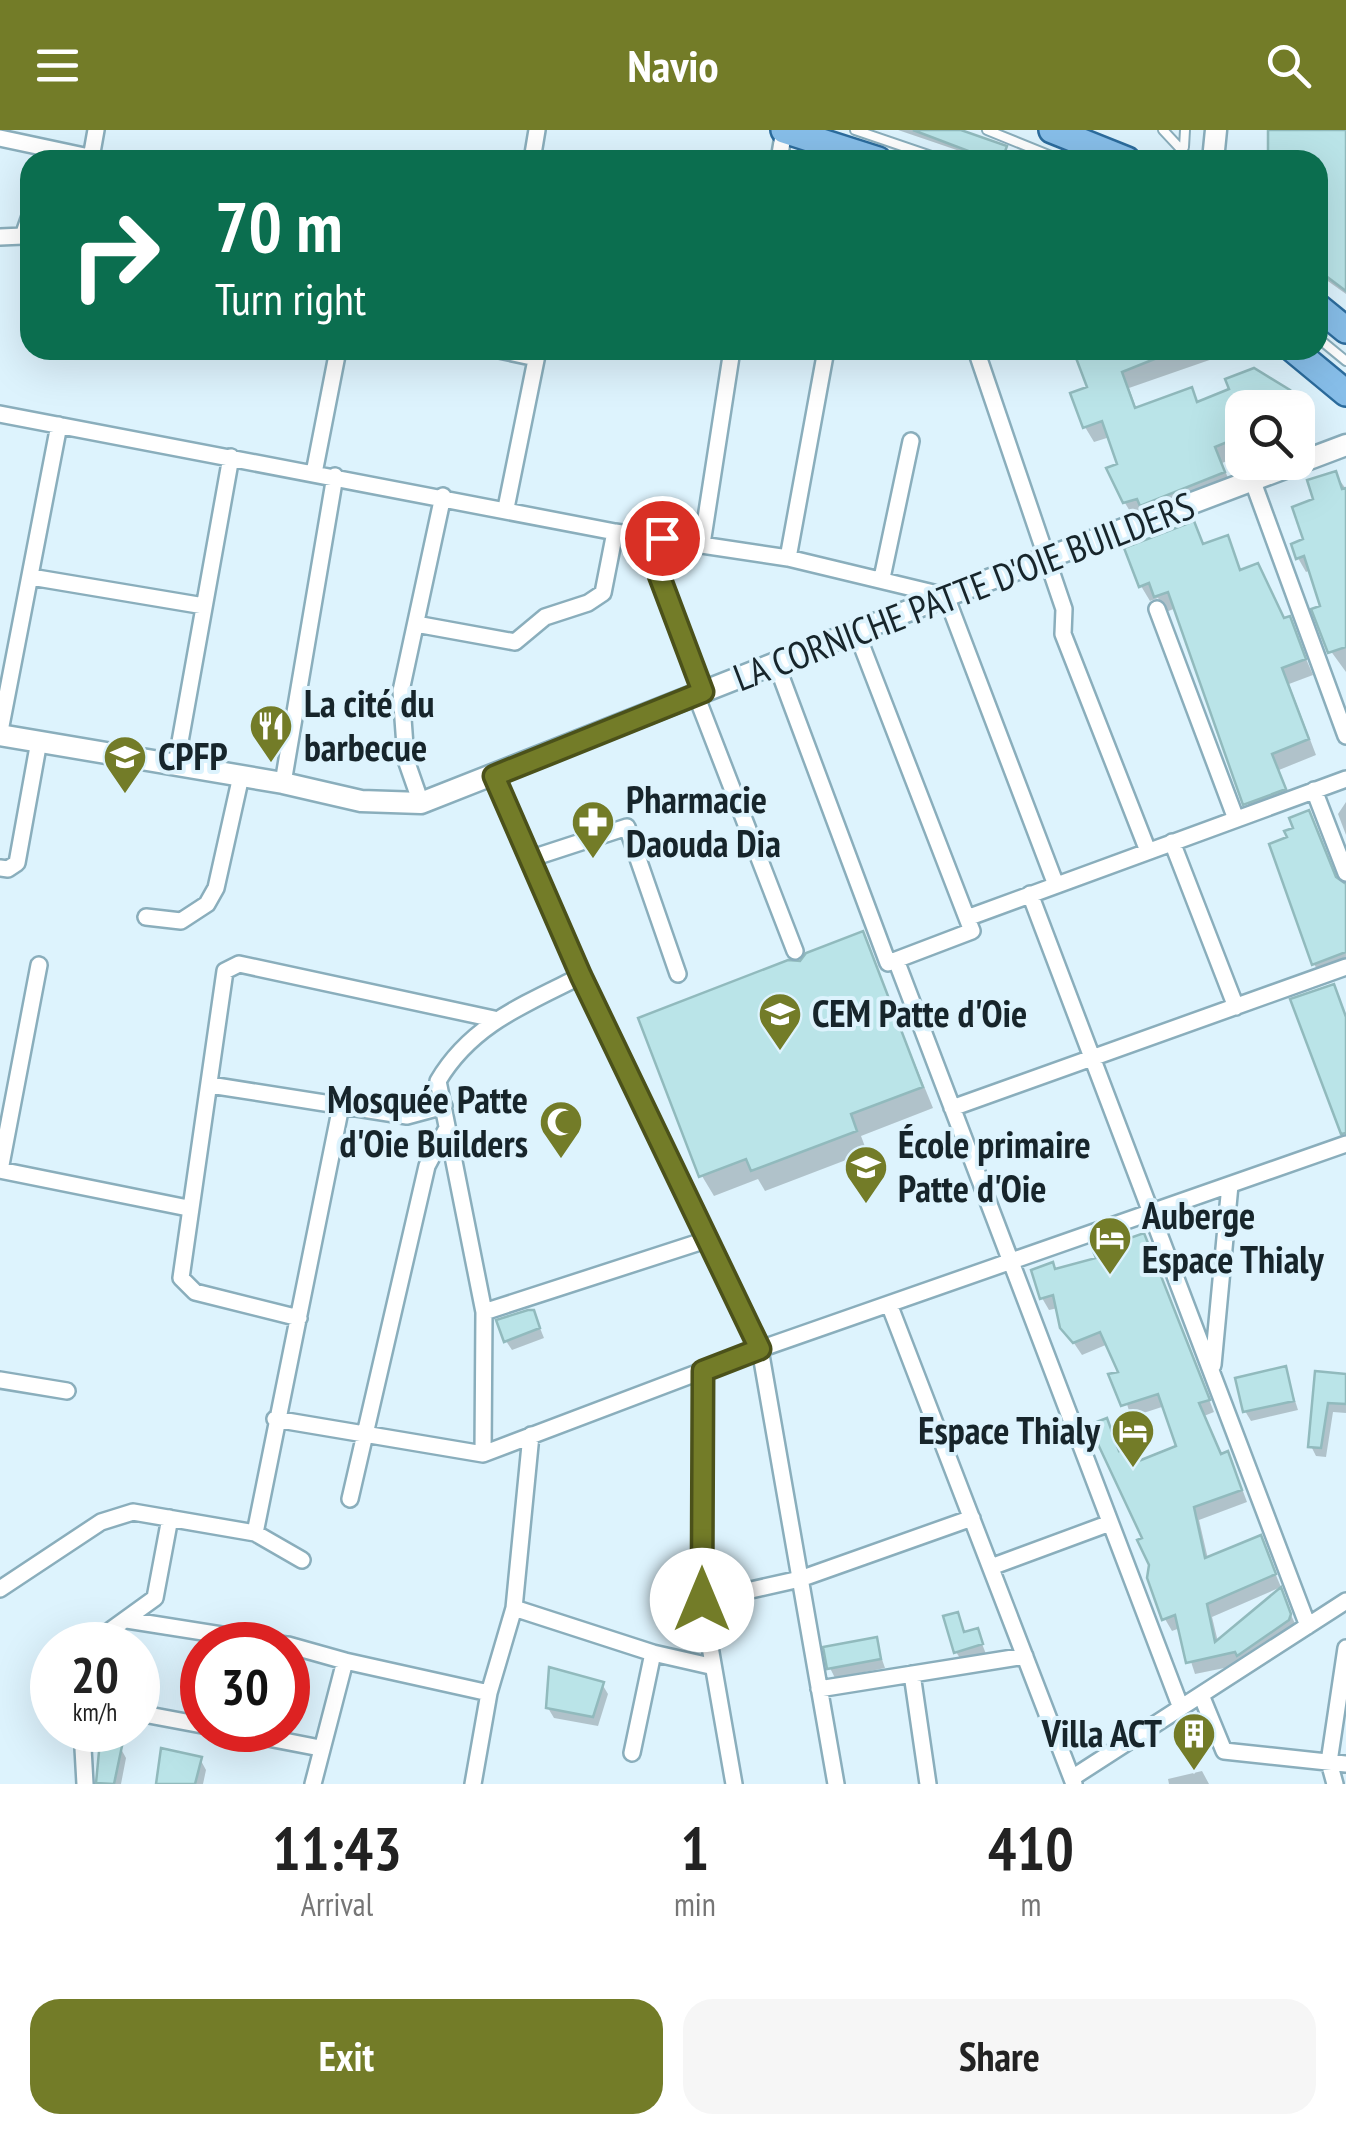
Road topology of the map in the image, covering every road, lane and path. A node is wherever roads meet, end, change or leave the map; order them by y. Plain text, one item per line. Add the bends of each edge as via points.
1 (784, 130) edge
2 (855, 130) edge
3 (987, 130) edge
4 (1052, 130) edge
5 (1163, 130) edge
6 (1185, 130) edge
7 (0, 138) edge
8 (1184, 147) junction
9 (33, 150) edge
10 (847, 150) edge
11 (913, 150) edge
12 (1036, 150) edge
13 (1102, 150) edge
14 (1186, 150) edge
15 (336, 360) edge
16 (536, 360) edge
17 (731, 360) edge
18 (824, 360) edge
19 (979, 360) edge
20 (1306, 360) edge
21 (1346, 393) edge
22 (0, 414) edge
23 (59, 426) junction
24 (911, 441) dead end
25 (1344, 451) edge
26 (231, 458) junction
27 (314, 473) junction
28 (336, 476) junction
29 (1253, 482) junction
30 (444, 496) junction
31 (506, 508) junction
32 (615, 532) junction
33 (662, 538) junction
34 (702, 544) junction
35 (788, 558) junction
36 (1045, 559) junction
37 (31, 577) junction
38 (882, 578) junction
39 (946, 596) junction
40 (204, 606) junction
41 (1158, 608) dead end
42 (416, 624) junction
43 (856, 632) junction
44 (776, 663) junction
45 (700, 693) junction
46 (0, 733) edge
47 (1346, 736) edge
48 (39, 741) junction
49 (176, 764) junction
50 (241, 776) junction
51 (494, 776) junction
52 (1346, 778) edge
53 (283, 783) junction
54 (1314, 790) junction
55 (421, 803) junction
56 (1236, 819) junction
57 (1172, 842) junction
58 (1148, 852) junction
59 (530, 859) junction
60 (0, 868) edge
61 (1346, 873) edge
62 (1056, 885) junction
63 (1030, 894) junction
64 (146, 917) dead end
65 (967, 918) junction
66 (795, 951) dead end
67 (896, 960) junction
68 (39, 965) dead end
69 (1346, 967) edge
70 (678, 974) dead end
71 (581, 976) junction
72 (1236, 1007) junction
73 (494, 1019) junction
74 (1092, 1058) junction
75 (210, 1085) junction
76 (342, 1106) junction
77 (444, 1106) junction
78 (952, 1108) junction
79 (447, 1128) junction
80 (1346, 1144) edge
81 (0, 1170) edge
82 (1230, 1185) junction
83 (188, 1208) junction
84 (1151, 1213) junction
85 (706, 1240) junction
86 (1010, 1262) junction
87 (889, 1304) junction
88 (484, 1312) junction
89 (299, 1318) junction
90 (760, 1349) junction
91 (703, 1371) junction
92 (1212, 1372) junction
93 (0, 1380) edge
94 (68, 1391) dead end
95 (275, 1419) junction
96 (532, 1435) junction
97 (364, 1436) junction
98 (483, 1454) junction
99 (350, 1500) dead end
100 (170, 1518) junction
101 (972, 1518) junction
102 (1110, 1523) junction
103 (255, 1533) junction
104 (302, 1560) dead end
105 (991, 1567) junction
106 (800, 1579) junction
107 (0, 1588) edge
108 (702, 1600) junction
109 (1346, 1601) edge
110 (514, 1608) junction
111 (127, 1620) junction
112 (124, 1622) edge
113 (1308, 1626) junction
114 (180, 1628) edge
115 (1346, 1648) edge
116 (310, 1651) edge
117 (652, 1653) junction
118 (1025, 1656) junction
119 (345, 1661) junction
120 (710, 1666) junction
121 (912, 1674) junction
122 (819, 1689) junction
123 (489, 1693) junction
124 (1201, 1695) junction
125 (1181, 1708) junction
126 (310, 1746) edge
127 (320, 1748) junction
128 (83, 1752) edge
129 (632, 1753) dead end
130 (1338, 1763) edge
131 (1073, 1781) edge
132 (85, 1784) edge
133 (313, 1784) edge
134 (473, 1784) edge
135 (734, 1784) edge
136 (836, 1784) edge
137 (928, 1784) edge
138 (1335, 1784) edge

1 - 10 main road
2 - 11 lane
3 - 12 lane
4 - 13 main road
5 - 8 lane
6 - 8 lane
7 - 9 street
8 - 14 lane
15 - 27 street
16 - 31 street
17 - 34 street
18 - 35 street
19 - 36 street
20 - 21 main road
22 - 23 street
23 - 26 street
23 - 37 street
24 - 38 street
25 - 29 street, LA CORNICHE PATTE D'OIE BUILDERS
26 - 27 street
26 - 40 street
27 - 28 street
28 - 30 street
28 - 53 street
29 - 36 street, LA CORNICHE PATTE D'OIE BUILDERS
29 - 47 street
30 - 31 street
30 - 42 street
31 - 32 street
32 - 33 street
32 - 42 street via 602,593 545,617 515,642
33 - 34 street
33 - 45 street via 659,575
34 - 35 street
35 - 38 street
36 - 39 street, LA CORNICHE PATTE D'OIE BUILDERS
36 - 58 street via 1064,609 1063,634
37 - 40 street
37 - 46 street
38 - 39 street
39 - 43 street, LA CORNICHE PATTE D'OIE BUILDERS
39 - 62 street
40 - 49 street
41 - 56 street
42 - 55 street via 400,720
43 - 44 street, LA CORNICHE PATTE D'OIE BUILDERS
43 - 65 street
44 - 45 street, LA CORNICHE PATTE D'OIE BUILDERS
44 - 67 street via 888,963
45 - 51 street, LA CORNICHE PATTE D'OIE BUILDERS
45 - 66 street
46 - 48 street, LA CORNICHE PATTE D'OIE BUILDERS
48 - 49 street, LA CORNICHE PATTE D'OIE BUILDERS
48 - 60 street via 17,862
49 - 50 street, LA CORNICHE PATTE D'OIE BUILDERS
50 - 53 street, LA CORNICHE PATTE D'OIE BUILDERS
50 - 64 street via 207,904 181,922
51 - 55 street, LA CORNICHE PATTE D'OIE BUILDERS
51 - 59 street
52 - 54 street
53 - 55 street, LA CORNICHE PATTE D'OIE BUILDERS via 360,801
54 - 56 street
54 - 61 street
56 - 57 street
57 - 58 street
57 - 72 street
58 - 62 street
59 - 70 street via 627,827
59 - 71 street
62 - 63 street
63 - 65 street
63 - 74 street
65 - 67 street via 972,930
67 - 78 street
68 - 81 street
69 - 72 street
71 - 73 street
71 - 85 street
72 - 74 street
73 - 75 street via 239,964 225,971
73 - 77 street via 456,1052 438,1081
74 - 78 street
74 - 84 street
75 - 76 street
75 - 83 street
76 - 77 street via 408,1116
76 - 89 street
77 - 79 street
78 - 86 street
79 - 88 street
79 - 97 street via 427,1166
80 - 82 street
81 - 83 street
82 - 84 street
82 - 92 street
83 - 89 street via 185,1287
84 - 86 street
84 - 92 street
85 - 88 street
85 - 90 street
86 - 87 street
86 - 102 street
87 - 90 street
87 - 101 street
88 - 98 street
89 - 95 street
90 - 91 street
90 - 106 street
91 - 96 street
91 - 108 street
92 - 113 street
93 - 94 street
95 - 97 street
95 - 103 street
96 - 98 street
96 - 110 street
97 - 98 street
97 - 99 street
100 - 103 street
100 - 107 street via 116,1514
100 - 111 street via 155,1598
101 - 105 street
101 - 106 street
102 - 105 street
102 - 125 street
103 - 104 street
105 - 118 street
106 - 108 street
106 - 122 street
108 - 120 street
109 - 113 street
110 - 117 street
110 - 123 street
111 - 112 street
111 - 114 street
113 - 124 street
115 - 130 street
116 - 119 street
117 - 120 street
117 - 129 street
118 - 121 street
118 - 131 street
119 - 123 street
119 - 127 street
120 - 135 street
121 - 122 street
121 - 137 street
122 - 136 street
123 - 134 street
124 - 125 street
124 - 130 street via 1224,1751
125 - 131 street
126 - 127 street
127 - 133 street
128 - 132 street
130 - 138 street

